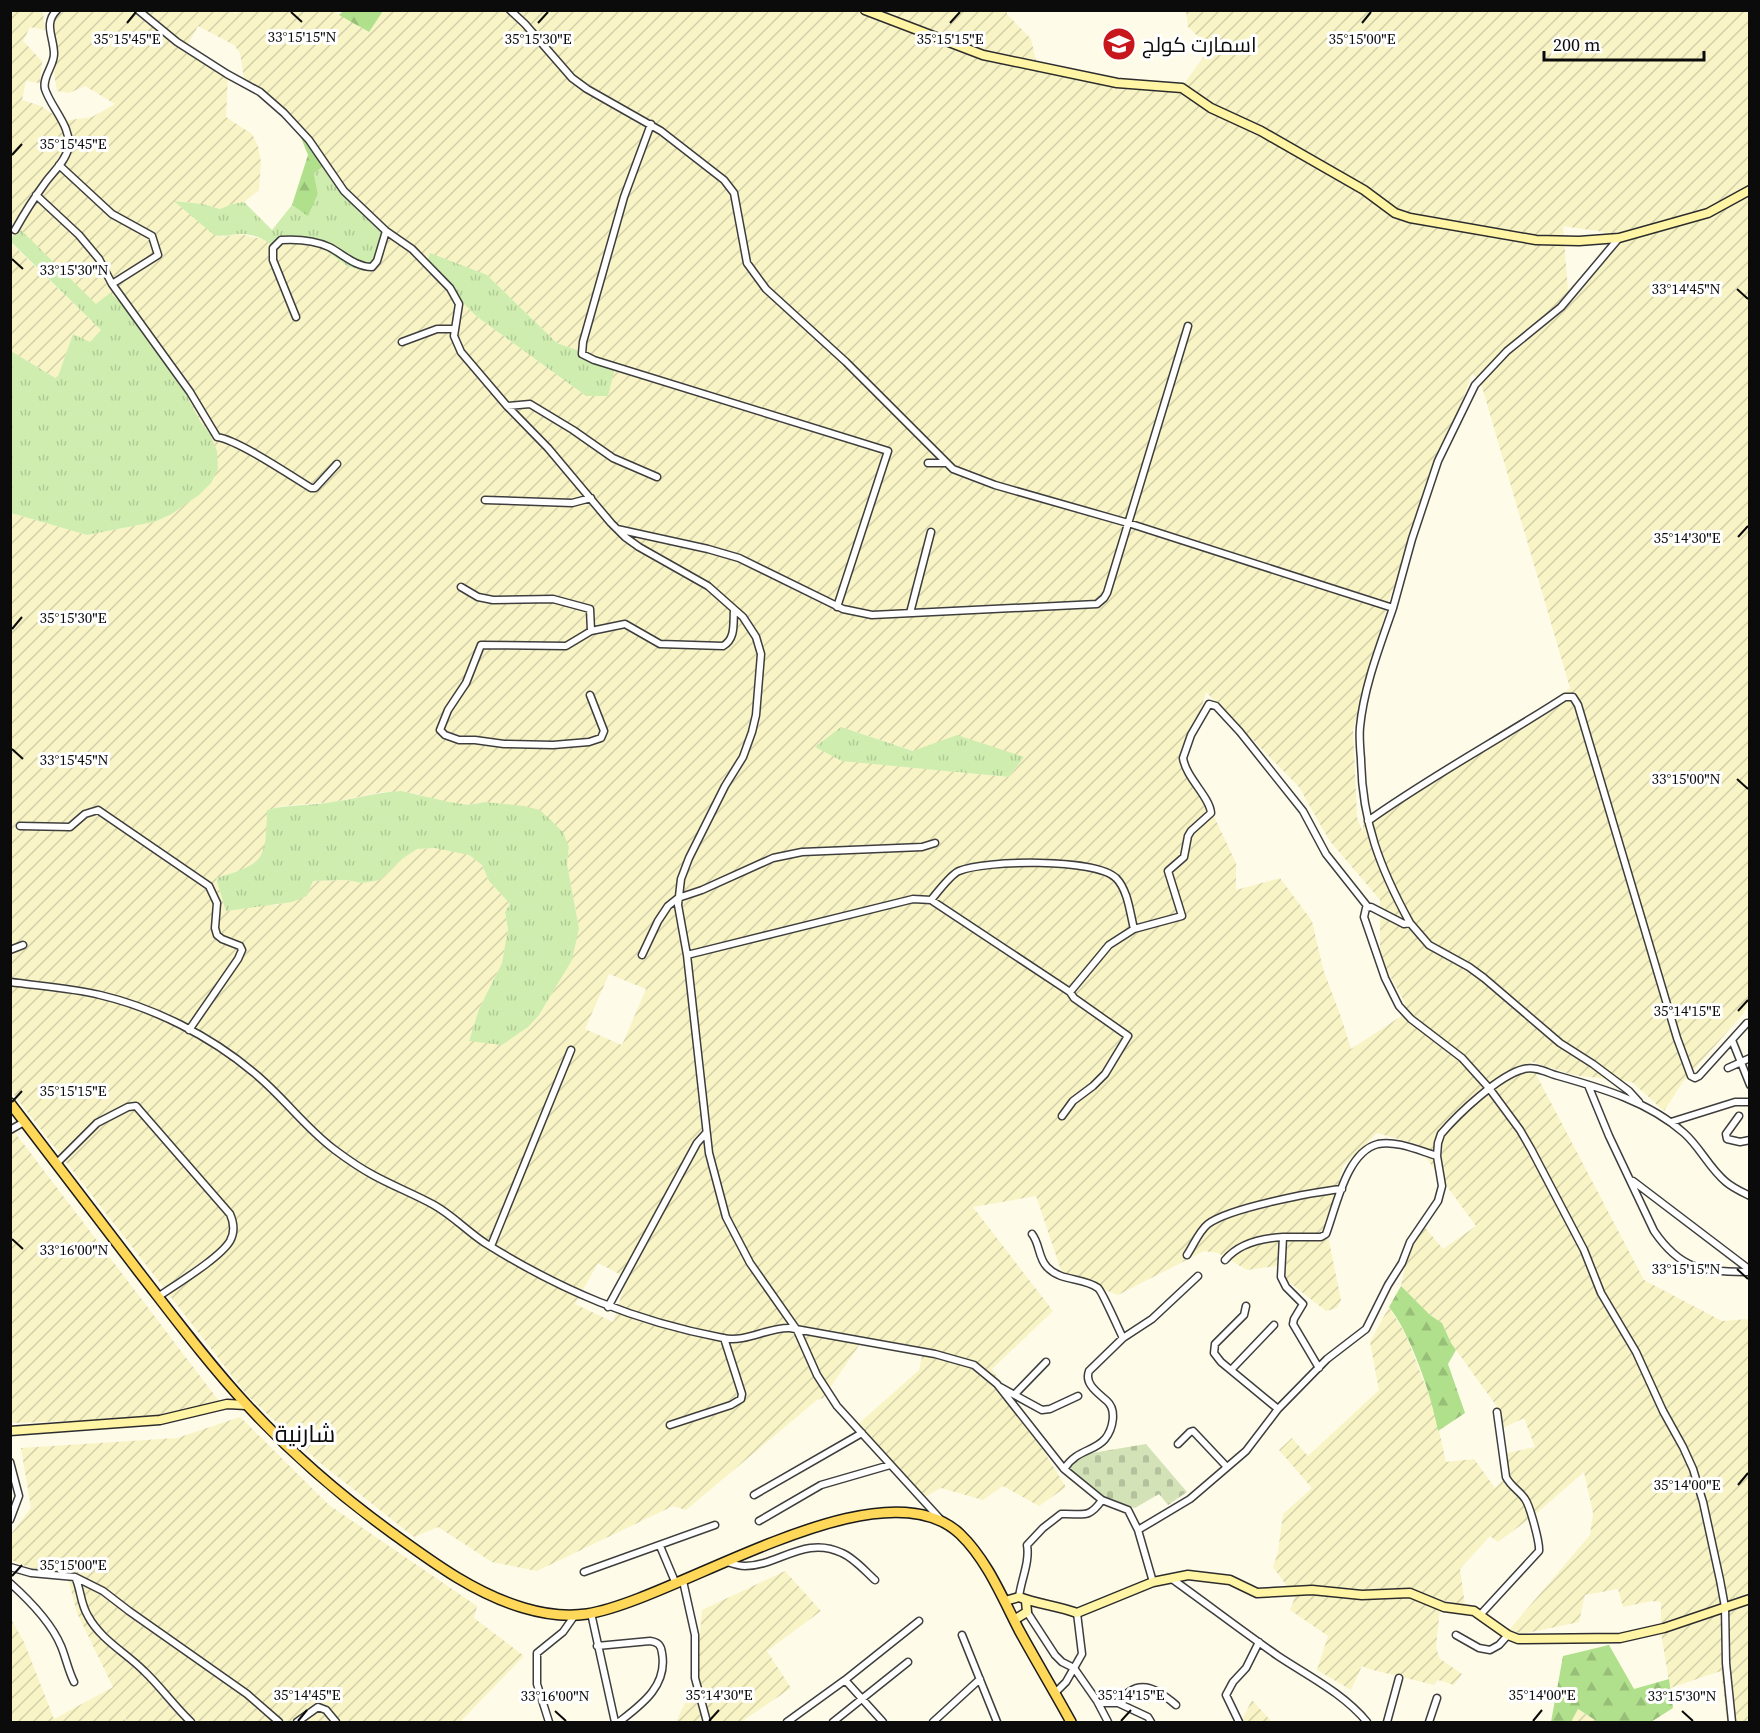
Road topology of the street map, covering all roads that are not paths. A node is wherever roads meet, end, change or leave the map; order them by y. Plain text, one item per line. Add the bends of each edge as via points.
1 (57, 10) edge
2 (138, 10) edge
3 (510, 10) edge
4 (865, 10) edge
5 (651, 124) junction
6 (59, 165) junction
7 (1749, 190) edge
8 (36, 195) junction
9 (15, 231) dead end
10 (386, 231) junction
11 (1619, 238) junction
12 (112, 284) junction
13 (296, 317) dead end
14 (1188, 326) dead end
15 (455, 329) junction
16 (402, 342) dead end
17 (507, 406) junction
18 (928, 463) dead end
19 (946, 463) junction
20 (337, 464) dead end
21 (657, 477) dead end
22 (591, 498) junction
23 (485, 500) dead end
24 (1128, 523) junction
25 (617, 529) junction
26 (931, 532) dead end
27 (461, 587) dead end
28 (837, 607) junction
29 (1393, 608) junction
30 (734, 610) junction
31 (910, 613) junction
32 (591, 631) junction
33 (590, 695) dead end
34 (1368, 821) junction
35 (20, 826) dead end
36 (935, 843) dead end
37 (678, 898) junction
38 (931, 900) junction
39 (1368, 907) junction
40 (1410, 923) junction
41 (1134, 929) junction
42 (23, 945) dead end
43 (10, 950) edge
44 (642, 955) dead end
45 (687, 955) junction
46 (10, 982) edge
47 (1070, 992) junction
48 (1749, 1022) edge
49 (189, 1030) junction
50 (1732, 1040) junction
51 (572, 1050) dead end
52 (1749, 1058) edge
53 (1741, 1062) junction
54 (1728, 1068) dead end
55 (1588, 1085) junction
56 (1749, 1085) edge
57 (1489, 1089) junction
58 (1749, 1102) edge
59 (10, 1103) edge
60 (1641, 1105) junction
61 (1062, 1116) dead end
62 (1739, 1116) dead end
63 (24, 1122) junction
64 (1671, 1122) junction
65 (10, 1130) edge
66 (706, 1133) junction
67 (1749, 1140) edge
68 (1437, 1156) junction
69 (57, 1163) junction
70 (1630, 1179) junction
71 (1342, 1189) junction
72 (1749, 1196) edge
73 (1032, 1234) dead end
74 (1283, 1237) junction
75 (491, 1246) junction
76 (1187, 1255) dead end
77 (1226, 1260) dead end
78 (1749, 1271) edge
79 (1198, 1276) dead end
80 (158, 1297) junction
81 (1246, 1306) dead end
82 (608, 1307) junction
83 (1274, 1325) dead end
84 (797, 1330) junction
85 (724, 1338) junction
86 (1123, 1338) junction
87 (1046, 1362) dead end
88 (1319, 1368) junction
89 (1231, 1370) junction
90 (1000, 1387) junction
91 (235, 1391) junction
92 (1015, 1394) junction
93 (1078, 1396) dead end
94 (227, 1404) junction
95 (246, 1405) junction
96 (1278, 1409) junction
97 (1497, 1412) dead end
98 (670, 1425) dead end
99 (10, 1431) edge
100 (862, 1433) junction
101 (1178, 1444) dead end
102 (10, 1462) edge
103 (890, 1465) junction
104 (1227, 1467) junction
105 (1064, 1469) junction
106 (754, 1496) dead end
107 (1102, 1500) junction
108 (10, 1520) edge
109 (759, 1521) dead end
110 (942, 1521) junction
111 (715, 1525) dead end
112 (1138, 1530) junction
113 (660, 1546) junction
114 (726, 1562) junction
115 (10, 1567) edge
116 (584, 1572) dead end
117 (75, 1577) junction
118 (1172, 1578) junction
119 (875, 1580) dead end
120 (680, 1582) junction
121 (1153, 1582) junction
122 (10, 1583) edge
123 (1022, 1599) junction
124 (1749, 1599) edge
125 (1005, 1601) junction
126 (1725, 1607) junction
127 (1027, 1612) junction
128 (591, 1613) junction
129 (1077, 1613) junction
130 (1481, 1614) junction
131 (575, 1615) junction
132 (1014, 1620) junction
133 (919, 1621) dead end
134 (962, 1635) dead end
135 (1456, 1635) dead end
136 (1508, 1635) junction
137 (1259, 1642) junction
138 (597, 1647) junction
139 (908, 1662) dead end
140 (1074, 1668) junction
141 (1399, 1678) dead end
142 (980, 1679) junction
143 (845, 1680) junction
144 (74, 1682) dead end
145 (1055, 1693) junction
146 (1437, 1698) dead end
147 (862, 1701) junction
148 (1098, 1703) junction
149 (1118, 1703) junction
150 (1176, 1705) dead end
151 (191, 1722) edge
152 (279, 1722) edge
153 (297, 1722) edge
154 (336, 1722) edge
155 (549, 1722) edge
156 (617, 1722) edge
157 (707, 1722) edge
158 (787, 1722) edge
159 (833, 1722) edge
160 (883, 1722) edge
161 (933, 1722) edge
162 (997, 1722) edge
163 (1071, 1722) edge
164 (1108, 1722) edge
165 (1151, 1722) edge
166 (1239, 1722) edge
167 (1367, 1722) edge
168 (1387, 1722) edge
169 (1429, 1722) edge
170 (1732, 1722) edge

1 - 6 street via 49,25 54,53 45,89 68,139 69,148
2 - 10 street via 177,42 260,92 309,140 344,191
3 - 5 street via 572,78
4 - 11 street via 983,56 1118,83 1182,88 1410,219 1536,240
5 - 19 street via 724,180 734,193 747,263 766,289 846,362
5 - 28 street via 624,197 582,354 888,451
6 - 8 street
6 - 12 street via 112,214 152,236 157,247 158,255
7 - 11 street via 1708,213
8 - 9 street
8 - 12 street via 99,259
10 - 13 street via 372,267 363,267 314,242 281,240 273,248 273,260
10 - 15 street via 428,264 455,296 459,304
11 - 29 street via 1561,307 1507,351 1475,385 1436,468
12 - 20 street via 190,392 217,437 311,488
14 - 24 street
15 - 16 street via 437,329
15 - 17 street via 461,352
17 - 21 street via 530,404 613,458
17 - 22 street
18 - 19 street
19 - 24 street via 971,477
22 - 23 street via 572,503
22 - 25 street
24 - 29 street
24 - 31 street via 1107,593 1097,604
25 - 28 street via 739,558
25 - 30 street via 656,558 708,586
26 - 31 street
27 - 32 street via 493,600 553,599 590,609
28 - 31 street via 872,615
29 - 34 street via 1367,688 1360,729 1361,787
30 - 32 street via 732,637 723,646 660,644 625,624
30 - 37 street via 756,637 761,654 756,715 743,757 724,786 686,864
32 - 33 street via 566,646 481,645 440,730 459,740 504,744 589,742 601,738 604,731
34 - 40 street via 1380,860
34 - 50 street via 1565,697 1573,697 1691,1076 1699,1076
35 - 49 street via 70,827 85,814 98,810 209,886 217,903 217,935 242,950
36 - 37 street via 773,858
37 - 44 street via 658,921
37 - 45 street
38 - 41 street via 957,871 993,864 1081,866 1109,872 1118,879
38 - 45 street via 913,899
38 - 47 street
39 - 40 street via 1404,924
39 - 41 street via 1326,854 1303,811 1240,732 1211,704 1194,729 1183,756 1187,771 1211,811 1188,836 1184,857 1168,871 1182,916
39 - 57 street via 1364,917 1384,978 1399,1006 1458,1054
40 - 60 street via 1429,945 1484,978 1560,1043 1629,1091
41 - 47 street via 1108,945
42 - 43 street
45 - 66 street
46 - 49 street via 101,995
47 - 61 street via 1128,1036 1105,1074 1073,1101
48 - 50 street
49 - 75 street via 254,1072 334,1149 371,1174 436,1206
50 - 53 street
51 - 75 street
52 - 53 street
53 - 54 street
53 - 56 street
55 - 57 street via 1531,1068
55 - 60 street via 1621,1094
55 - 70 street
57 - 68 street via 1441,1134
57 - 126 street via 1543,1169 1601,1293 1636,1352 1683,1447 1712,1536
58 - 64 street via 1736,1102
59 - 63 main road
60 - 64 street
62 - 67 street via 1726,1137 1737,1142
63 - 65 street
63 - 69 main road
64 - 72 street via 1725,1181
66 - 82 street
66 - 84 street via 726,1217 762,1283
68 - 71 street via 1393,1144 1377,1144 1357,1159
68 - 88 street via 1442,1186 1438,1201 1410,1242 1370,1323
69 - 80 main road
69 - 80 street via 97,1123 135,1106 230,1214 234,1227 228,1244
70 - 78 street
70 - 78 street via 1654,1231 1672,1254 1698,1268
71 - 74 street via 1324,1236
71 - 76 street via 1227,1215 1207,1225
73 - 86 street via 1051,1271 1100,1290
74 - 77 street via 1249,1244
74 - 88 street via 1281,1277 1303,1304 1293,1324
75 - 82 street
79 - 86 street via 1152,1318
80 - 91 main road
81 - 89 street via 1244,1315 1215,1344 1217,1358
82 - 85 street via 648,1321
83 - 89 street
84 - 85 street via 785,1328
84 - 90 street via 966,1362 981,1369
84 - 100 street via 823,1386
85 - 98 street via 741,1399
86 - 105 street via 1087,1374 1091,1385 1112,1407 1107,1436 1074,1457
87 - 92 street
88 - 96 street
89 - 96 street
90 - 92 street
90 - 105 street
91 - 94 street
91 - 95 main road
92 - 93 street via 1046,1410
94 - 95 street
94 - 99 street via 160,1420
95 - 131 main road via 333,1487 448,1572 522,1608
96 - 104 street via 1246,1451
97 - 130 street via 1506,1477 1526,1500 1540,1546 1538,1554
100 - 103 street
100 - 106 street
101 - 104 street via 1193,1431
102 - 108 street via 19,1496
103 - 109 street via 821,1485
103 - 110 street
104 - 112 street via 1177,1508
105 - 107 street
107 - 112 street via 1128,1510
107 - 123 street via 1091,1513 1061,1515 1033,1537 1027,1545 1029,1556 1021,1580
110 - 114 main road via 909,1512 849,1518 795,1533
110 - 125 main road via 962,1536
111 - 113 street
112 - 121 street
113 - 116 street
113 - 120 street
114 - 119 street via 754,1565 802,1549 824,1549 842,1552
114 - 120 main road
115 - 117 street
117 - 151 street via 84,1609 99,1632 144,1671
117 - 152 street via 104,1591 247,1694
118 - 121 street
118 - 130 street via 1217,1577 1257,1593 1405,1592 1436,1605 1468,1608
118 - 137 street
120 - 128 main road
120 - 157 street via 694,1635 695,1678
121 - 129 street
122 - 144 street via 56,1636
123 - 125 street
123 - 127 street
123 - 129 street
124 - 126 street
125 - 132 main road
126 - 136 street via 1620,1638 1524,1639
126 - 170 street
127 - 132 street
127 - 140 street via 1055,1655
128 - 131 main road
128 - 138 street
129 - 140 street via 1083,1648
130 - 136 street
131 - 155 street via 563,1632 537,1653 537,1684
132 - 145 main road
133 - 143 street
134 - 142 street
135 - 136 street via 1490,1650
137 - 166 street via 1226,1695
137 - 167 street via 1331,1690
138 - 156 street
138 - 156 street via 650,1641 662,1649 662,1671 654,1691
139 - 147 street
140 - 145 street
140 - 148 street
141 - 168 street
142 - 161 street
142 - 162 street
143 - 147 street
143 - 158 street
145 - 163 main road
146 - 169 street
147 - 159 street
147 - 160 street
148 - 149 street
148 - 164 street
149 - 150 street via 1128,1691 1148,1687
149 - 165 street
153 - 154 street via 318,1707

